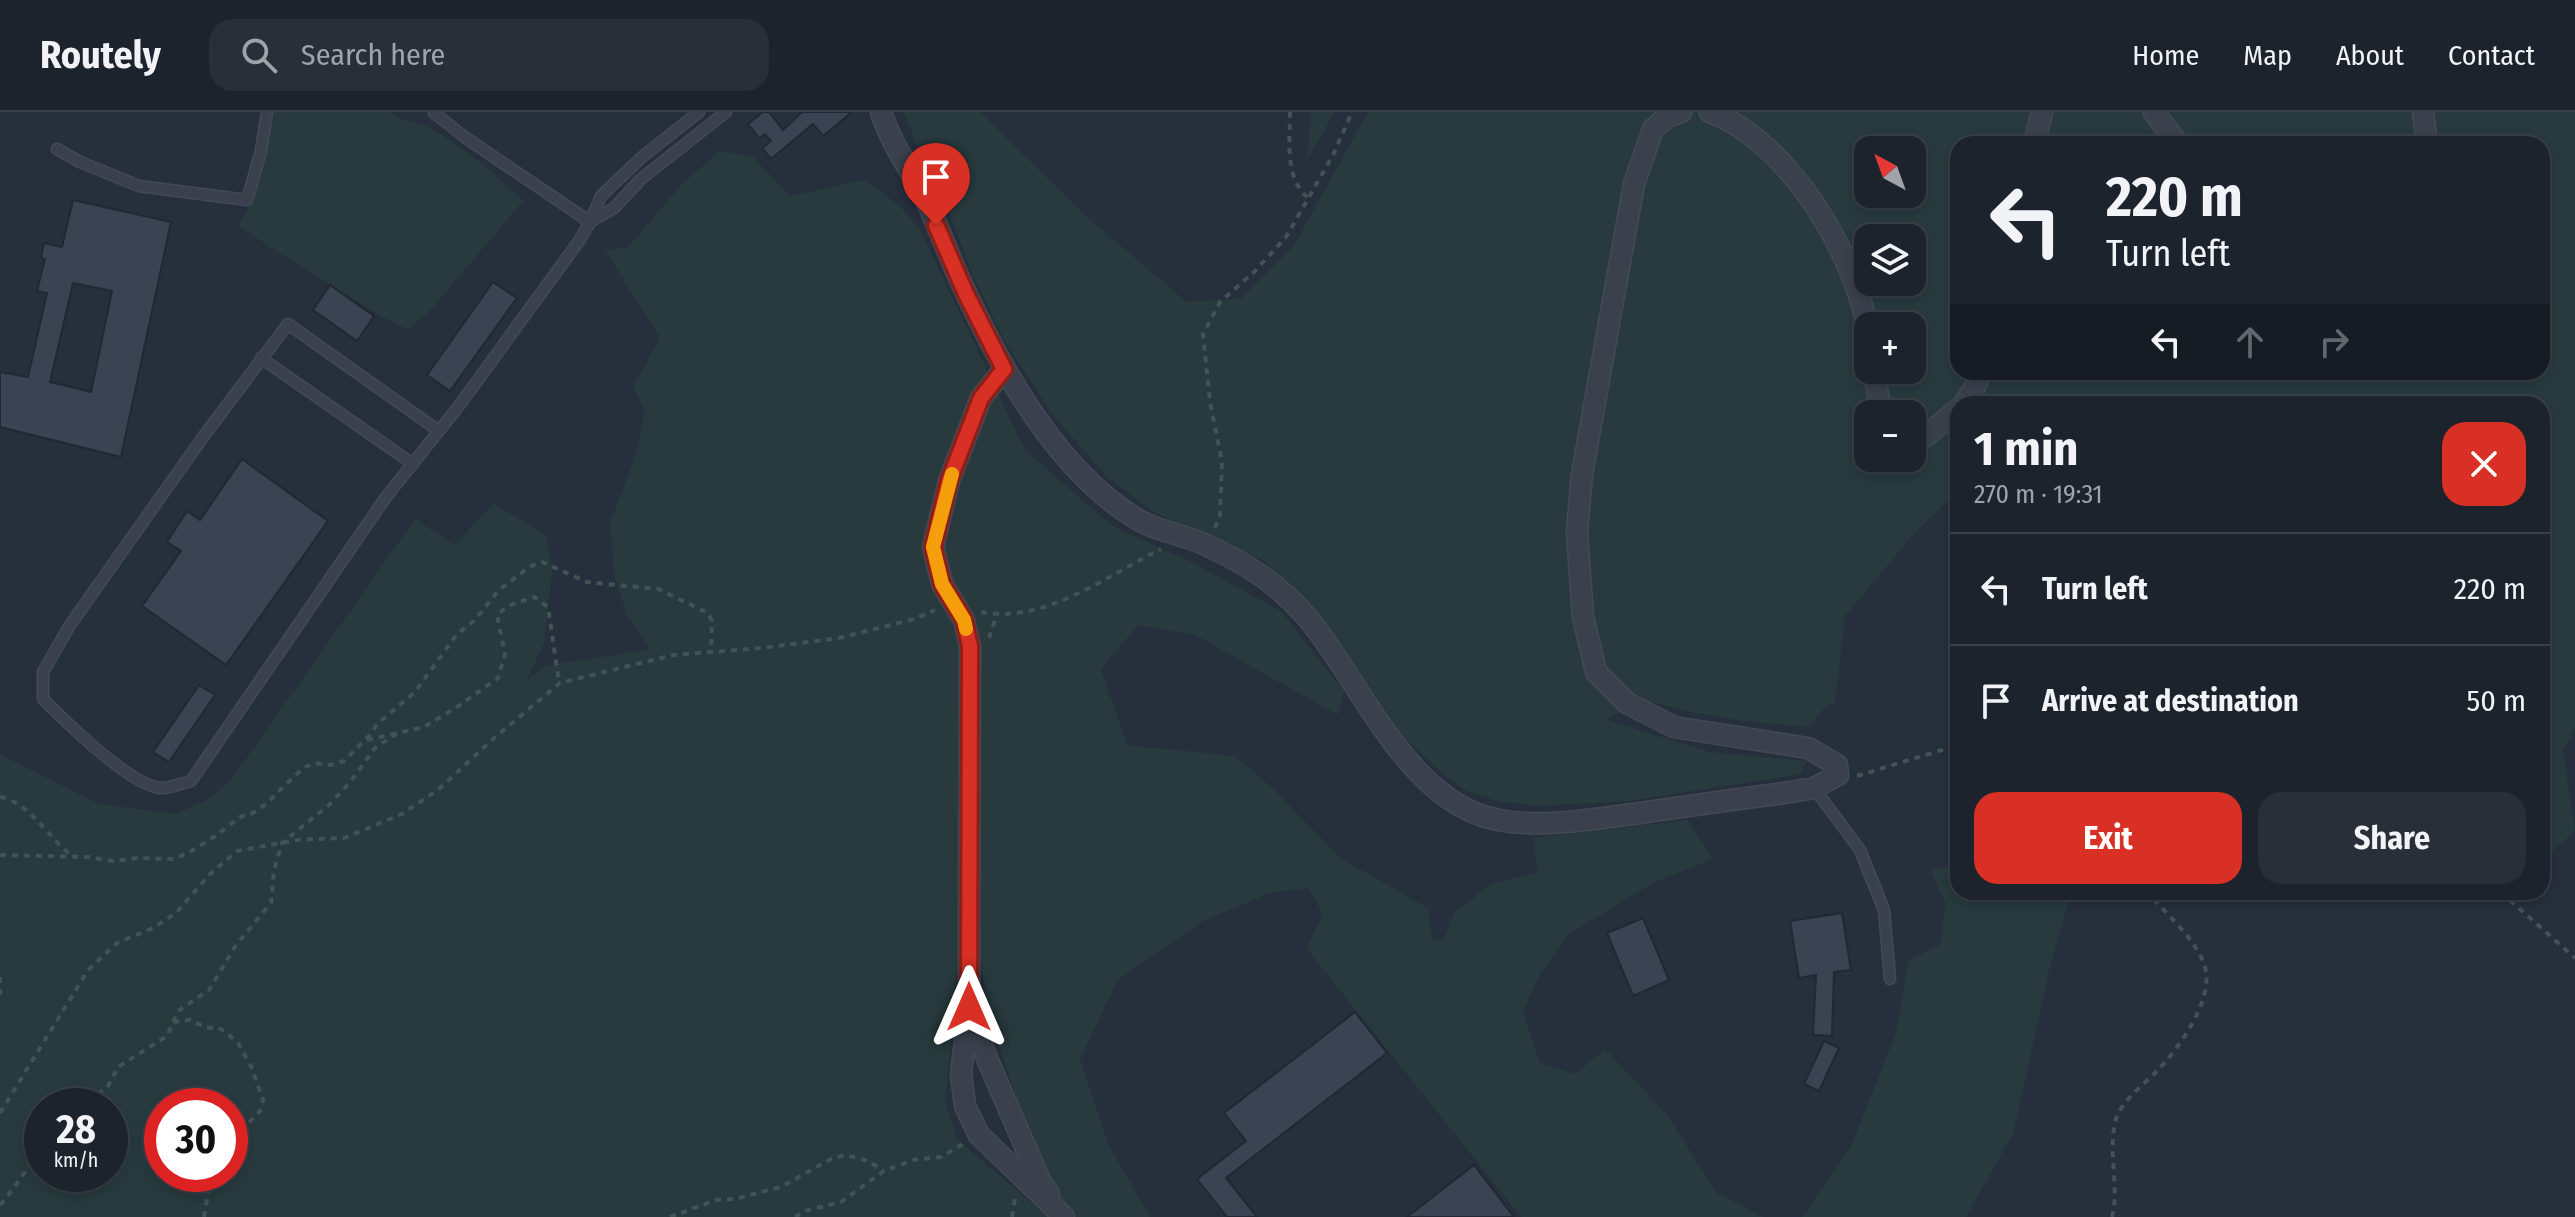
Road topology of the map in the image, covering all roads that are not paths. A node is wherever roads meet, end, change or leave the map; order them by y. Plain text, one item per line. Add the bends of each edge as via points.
1 (267, 112) edge
2 (699, 112) edge
3 (726, 112) edge
4 (881, 112) edge
5 (1681, 112) edge
6 (1710, 112) edge
7 (2042, 112) edge
8 (2154, 112) edge
9 (2423, 112) edge
10 (434, 113) edge
11 (2036, 136) edge
12 (2172, 136) edge
13 (2426, 136) edge
14 (57, 149) dead end
15 (590, 222) junction
16 (1863, 312) edge
17 (261, 358) junction
18 (1004, 369) junction
19 (1950, 416) edge
20 (439, 431) junction
21 (1926, 436) edge
22 (413, 464) junction
23 (1814, 788) junction
24 (1890, 979) dead end
25 (969, 1007) junction
26 (1064, 1217) edge

1 - 14 lane via 247,200 139,186
2 - 15 lane via 601,196
3 - 15 lane via 641,179 614,208
4 - 18 street
5 - 23 street via 1653,129 1634,184 1582,474 1577,533 1583,617 1596,672 1627,703 1674,727 1808,748 1837,765 1838,775
6 - 16 street via 1754,135 1823,214
7 - 11 street
8 - 12 street
9 - 13 street
10 - 15 lane
15 - 20 lane
17 - 20 lane via 288,324
17 - 22 lane
17 - 22 lane via 70,625 43,672 43,699 71,728 135,777 160,788 191,781
18 - 23 street via 1086,480 1133,518 1208,545 1262,575 1305,615 1411,764 1448,797 1483,816 1534,824
18 - 25 street via 981,398 949,481 933,547 942,584 964,620 970,646
19 - 21 street
20 - 22 lane
23 - 24 lane via 1860,850 1884,910
25 - 26 street via 1041,1183
25 - 26 street via 961,1074 965,1106 979,1135

